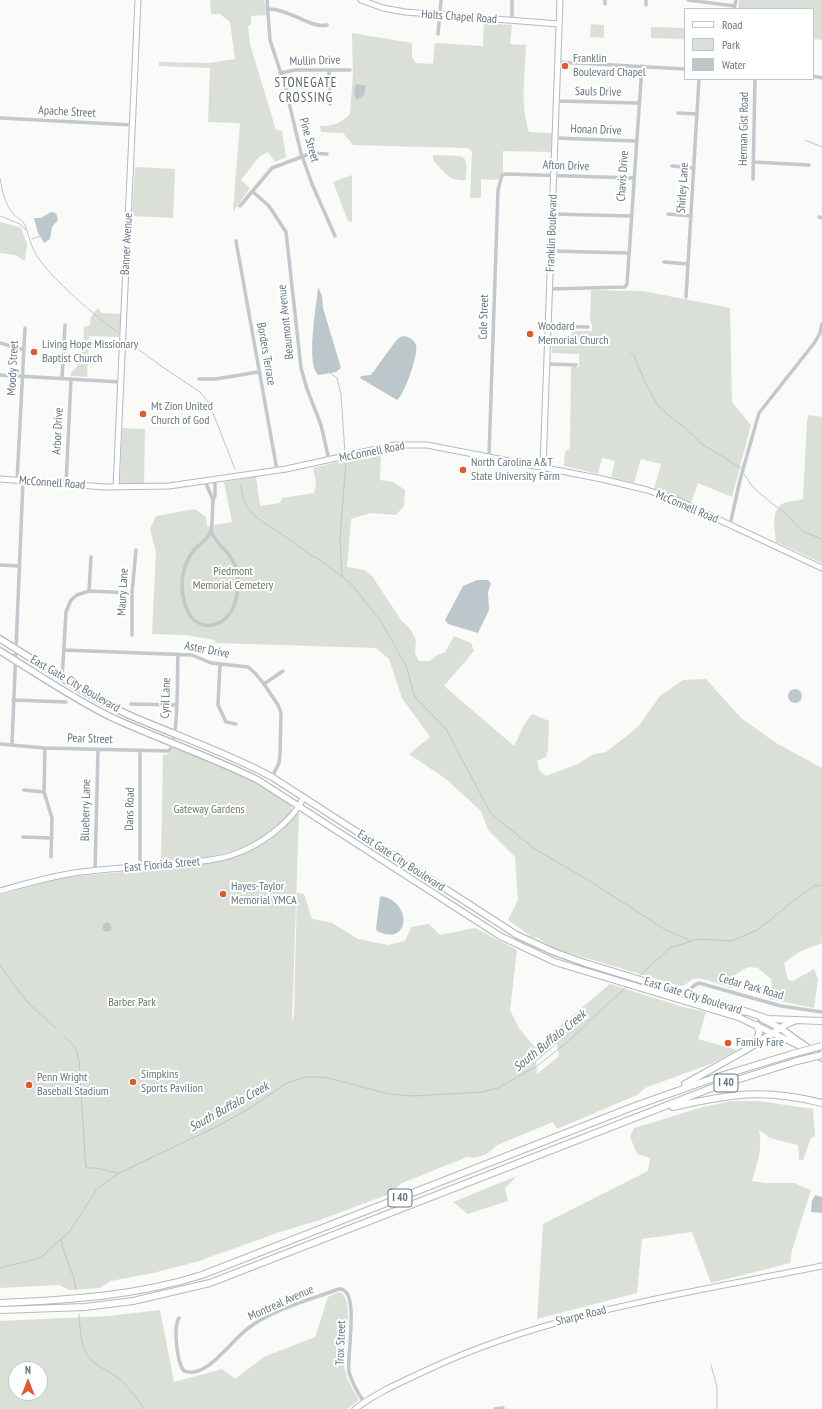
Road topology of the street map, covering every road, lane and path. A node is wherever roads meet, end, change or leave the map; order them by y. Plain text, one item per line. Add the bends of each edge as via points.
1 (138, 0) edge
2 (267, 0) edge
3 (361, 0) edge
4 (441, 0) edge
5 (512, 0) edge
6 (560, 0) edge
7 (646, 0) edge
8 (688, 0) edge
9 (736, 0) edge
10 (646, 5) dead end
11 (734, 8) edge
12 (269, 9) junction
13 (440, 15) junction
14 (512, 20) junction
15 (559, 24) junction
16 (328, 25) dead end
17 (438, 34) dead end
18 (558, 62) junction
19 (642, 66) junction
20 (684, 69) edge
21 (329, 70) junction
22 (350, 70) dead end
23 (280, 72) junction
24 (699, 80) edge
25 (755, 80) edge
26 (557, 101) junction
27 (638, 103) junction
28 (330, 104) dead end
29 (678, 113) dead end
30 (697, 114) junction
31 (0, 118) edge
32 (132, 125) junction
33 (555, 138) junction
34 (636, 141) junction
35 (327, 154) dead end
36 (302, 156) junction
37 (754, 162) junction
38 (808, 165) dead end
39 (672, 166) dead end
40 (694, 168) junction
41 (553, 175) junction
42 (501, 178) joint
43 (633, 178) junction
44 (753, 179) dead end
45 (252, 191) junction
46 (240, 206) dead end
47 (552, 214) junction
48 (668, 214) dead end
49 (630, 216) junction
50 (691, 216) junction
51 (335, 236) dead end
52 (236, 241) dead end
53 (552, 251) junction
54 (628, 253) junction
55 (664, 262) dead end
56 (688, 264) junction
57 (550, 289) junction
58 (686, 298) dead end
59 (822, 324) edge
60 (65, 325) dead end
61 (549, 326) junction
62 (25, 328) dead end
63 (588, 328) dead end
64 (0, 343) edge
65 (24, 350) junction
66 (548, 364) junction
67 (576, 365) dead end
68 (258, 372) junction
69 (0, 375) edge
70 (22, 376) junction
71 (62, 379) junction
72 (71, 379) junction
73 (199, 379) dead end
74 (120, 382) junction
75 (489, 456) junction
76 (329, 460) junction
77 (543, 467) junction
78 (277, 470) junction
79 (0, 479) edge
80 (215, 479) junction
81 (20, 481) junction
82 (205, 481) junction
83 (66, 484) junction
84 (116, 487) junction
85 (213, 500) junction
86 (730, 525) junction
87 (210, 531) junction
88 (136, 550) dead end
89 (91, 557) dead end
90 (0, 565) edge
91 (19, 566) junction
92 (822, 568) edge
93 (89, 591) junction
94 (132, 593) junction
95 (132, 635) dead end
96 (0, 639) edge
97 (0, 649) edge
98 (16, 649) junction
99 (64, 650) junction
100 (178, 654) junction
101 (16, 661) junction
102 (220, 664) junction
103 (42, 666) junction
104 (283, 671) dead end
105 (62, 679) junction
106 (264, 684) junction
107 (13, 700) junction
108 (66, 702) dead end
109 (131, 704) dead end
110 (176, 705) junction
111 (236, 724) dead end
112 (175, 733) junction
113 (173, 742) junction
114 (0, 744) edge
115 (12, 744) junction
116 (45, 748) junction
117 (98, 750) junction
118 (140, 751) junction
119 (211, 758) junction
120 (270, 776) junction
121 (24, 790) dead end
122 (44, 792) junction
123 (304, 797) junction
124 (300, 806) junction
125 (23, 837) dead end
126 (52, 838) junction
127 (51, 857) dead end
128 (140, 866) junction
129 (95, 871) junction
130 (0, 891) edge
131 (545, 948) junction
132 (541, 957) junction
133 (687, 994) junction
134 (685, 1002) junction
135 (742, 1010) junction
136 (822, 1012) edge
137 (796, 1020) junction
138 (822, 1021) edge
139 (756, 1024) junction
140 (780, 1028) junction
141 (773, 1033) junction
142 (822, 1046) edge
143 (749, 1048) junction
144 (814, 1054) junction
145 (822, 1055) edge
146 (822, 1058) edge
147 (658, 1098) junction
148 (822, 1103) edge
149 (656, 1111) junction
150 (822, 1266) edge
151 (338, 1289) joint
152 (0, 1303) edge
153 (0, 1310) edge
154 (179, 1318) dead end
155 (364, 1402) junction
156 (503, 1408) dead end
157 (355, 1409) edge
158 (495, 1409) edge

1 - 32 street, Banner Avenue
2 - 12 street, Pine Street
3 - 13 street, Holts Chapel Road via 392,10
4 - 13 street
5 - 14 street
6 - 15 street, Franklin Boulevard
7 - 10 street
8 - 11 street
9 - 11 street
12 - 16 street via 290,12 318,25
12 - 23 street, Pine Street via 269,34
13 - 14 street, Holts Chapel Road
13 - 17 street
14 - 15 street, Holts Chapel Road
15 - 18 street, Franklin Boulevard
18 - 19 street
18 - 26 street, Franklin Boulevard
19 - 20 street
19 - 27 street, Chavis Drive
21 - 22 street, Mullin Drive
21 - 23 street, Mullin Drive
21 - 28 street
23 - 36 street, Pine Street
24 - 30 street, Shirley Lane
25 - 37 street, Herman Gist Road
26 - 27 street, Sauls Drive
26 - 33 street, Franklin Boulevard
27 - 34 street, Chavis Drive
29 - 30 street
30 - 40 street, Shirley Lane
31 - 32 street, Apache Street
32 - 74 street, Banner Avenue
33 - 34 street, Honan Drive
33 - 41 street, Franklin Boulevard
34 - 43 street, Chavis Drive
35 - 36 street via 312,153
36 - 45 street via 272,168
36 - 51 street, Pine Street
37 - 38 street
37 - 44 street, Herman Gist Road
39 - 40 street
40 - 50 street, Shirley Lane
41 - 42 street, Afton Drive via 506,174
41 - 43 street, Afton Drive
41 - 47 street, Franklin Boulevard
42 - 75 street, Cole Street via 498,190
43 - 49 street, Chavis Drive
45 - 46 street
45 - 76 street, Beaumont Avenue via 269,206 286,232 301,368 306,389 321,425
47 - 49 street
47 - 53 street, Franklin Boulevard
48 - 50 street
49 - 54 street, Chavis Drive
50 - 56 street, Shirley Lane
52 - 68 street, Borders Terrace
53 - 54 street
53 - 57 street, Franklin Boulevard
54 - 57 street, Chavis Drive via 627,284 624,287
55 - 56 street
56 - 58 street, Shirley Lane
57 - 61 street, Franklin Boulevard
59 - 86 street via 815,342 758,412
60 - 71 street
61 - 63 street
61 - 66 street, Franklin Boulevard
62 - 65 street, Moody Street
64 - 65 street
65 - 70 street, Moody Street
66 - 67 street
66 - 77 street, Franklin Boulevard
68 - 73 street via 216,379
68 - 78 street, Borders Terrace
69 - 70 street
70 - 71 street
70 - 81 street, Moody Street
71 - 72 street
72 - 74 street
72 - 83 street, Arbor Drive
74 - 84 street, Banner Avenue
75 - 76 street, McConnell Road via 412,444
75 - 77 street, McConnell Road
76 - 78 street, McConnell Road
77 - 86 street, McConnell Road via 647,490
78 - 80 street, McConnell Road
79 - 81 street, McConnell Road
80 - 82 street, McConnell Road
80 - 85 street
81 - 83 street, McConnell Road
81 - 91 street, Moody Street
82 - 84 street, McConnell Road via 159,487
82 - 85 street
83 - 84 street, McConnell Road
85 - 87 street
86 - 92 street, McConnell Road
87 - 87 street via 206,540 195,549 188,560 182,583 190,617 197,623 208,626 221,623 230,614 238,590 230,556 214,541
88 - 94 street, Maury Lane
89 - 93 street
90 - 91 street
91 - 98 street, Moody Street
93 - 94 street
93 - 99 street via 77,595 67,606
94 - 95 street, Maury Lane
96 - 98 main road, East Gate City Boulevard
97 - 98 main road via 10,653
97 - 101 main road, East Gate City Boulevard
98 - 101 street, Moody Street
98 - 103 main road, East Gate City Boulevard
99 - 100 street, Aster Drive
99 - 105 street
100 - 102 street, Aster Drive via 192,655
100 - 110 street, Cyril Lane
101 - 103 main road via 23,657
101 - 107 street, Moody Street
101 - 113 main road, East Gate City Boulevard via 82,702
102 - 106 street, Aster Drive via 248,667
102 - 111 street via 218,705 226,722
103 - 105 main road, East Gate City Boulevard
104 - 106 street
105 - 112 main road, East Gate City Boulevard via 129,715
106 - 120 street, Aster Drive via 281,713 280,755
107 - 108 street
107 - 115 street, Moody Street
109 - 110 street
110 - 112 street, Cyril Lane
112 - 113 street, Cyril Lane
112 - 120 main road, East Gate City Boulevard
113 - 118 street, Pear Street via 167,752
113 - 119 main road, East Gate City Boulevard
114 - 115 street, Pear Street
115 - 116 street, Pear Street
116 - 117 street, Pear Street
116 - 122 street
117 - 118 street, Pear Street
117 - 129 street, Blueberry Lane
118 - 128 street, Dans Road
119 - 120 main road via 219,755
119 - 124 main road, East Gate City Boulevard via 258,780
120 - 123 main road, East Gate City Boulevard
121 - 122 street
122 - 126 street via 52,818
123 - 124 street, East Florida Street
123 - 131 main road, East Gate City Boulevard via 491,920
124 - 128 street, East Florida Street via 267,836 232,855 199,862
124 - 132 main road, East Gate City Boulevard via 500,936
125 - 126 street
126 - 127 street
128 - 129 street, East Florida Street
129 - 130 street, East Florida Street via 50,877
131 - 132 main road
131 - 133 main road, East Gate City Boulevard
132 - 134 main road, East Gate City Boulevard
133 - 134 street
133 - 135 main road, East Gate City Boulevard
133 - 136 street, Cedar Park Road via 694,984 699,983 781,1006
134 - 139 main road, East Gate City Boulevard
135 - 137 highway via 768,1019
135 - 140 main road, East Gate City Boulevard
137 - 138 highway
137 - 140 highway
139 - 141 main road, East Gate City Boulevard
139 - 143 highway via 760,1030 759,1035
140 - 141 highway
140 - 144 main road, East Gate City Boulevard
141 - 143 highway
141 - 144 main road, East Gate City Boulevard
142 - 147 highway, I 40, bridge via 740,1069
143 - 147 highway
144 - 146 main road, East Gate City Boulevard
145 - 149 highway, I 40, bridge via 714,1087
147 - 152 highway, I 40 via 195,1277 160,1287 114,1295
148 - 149 highway via 774,1094 750,1093
149 - 153 highway, I 40 via 210,1283 133,1301 85,1307
150 - 155 street, Sharpe Road via 599,1311 551,1324 456,1357
151 - 154 street, Montreal Avenue via 256,1323 238,1337 218,1359 190,1373 184,1371 179,1363 176,1329
151 - 155 street, Trox Street via 346,1291 351,1306 348,1364 353,1384
155 - 157 street, Sharpe Road
156 - 158 street

